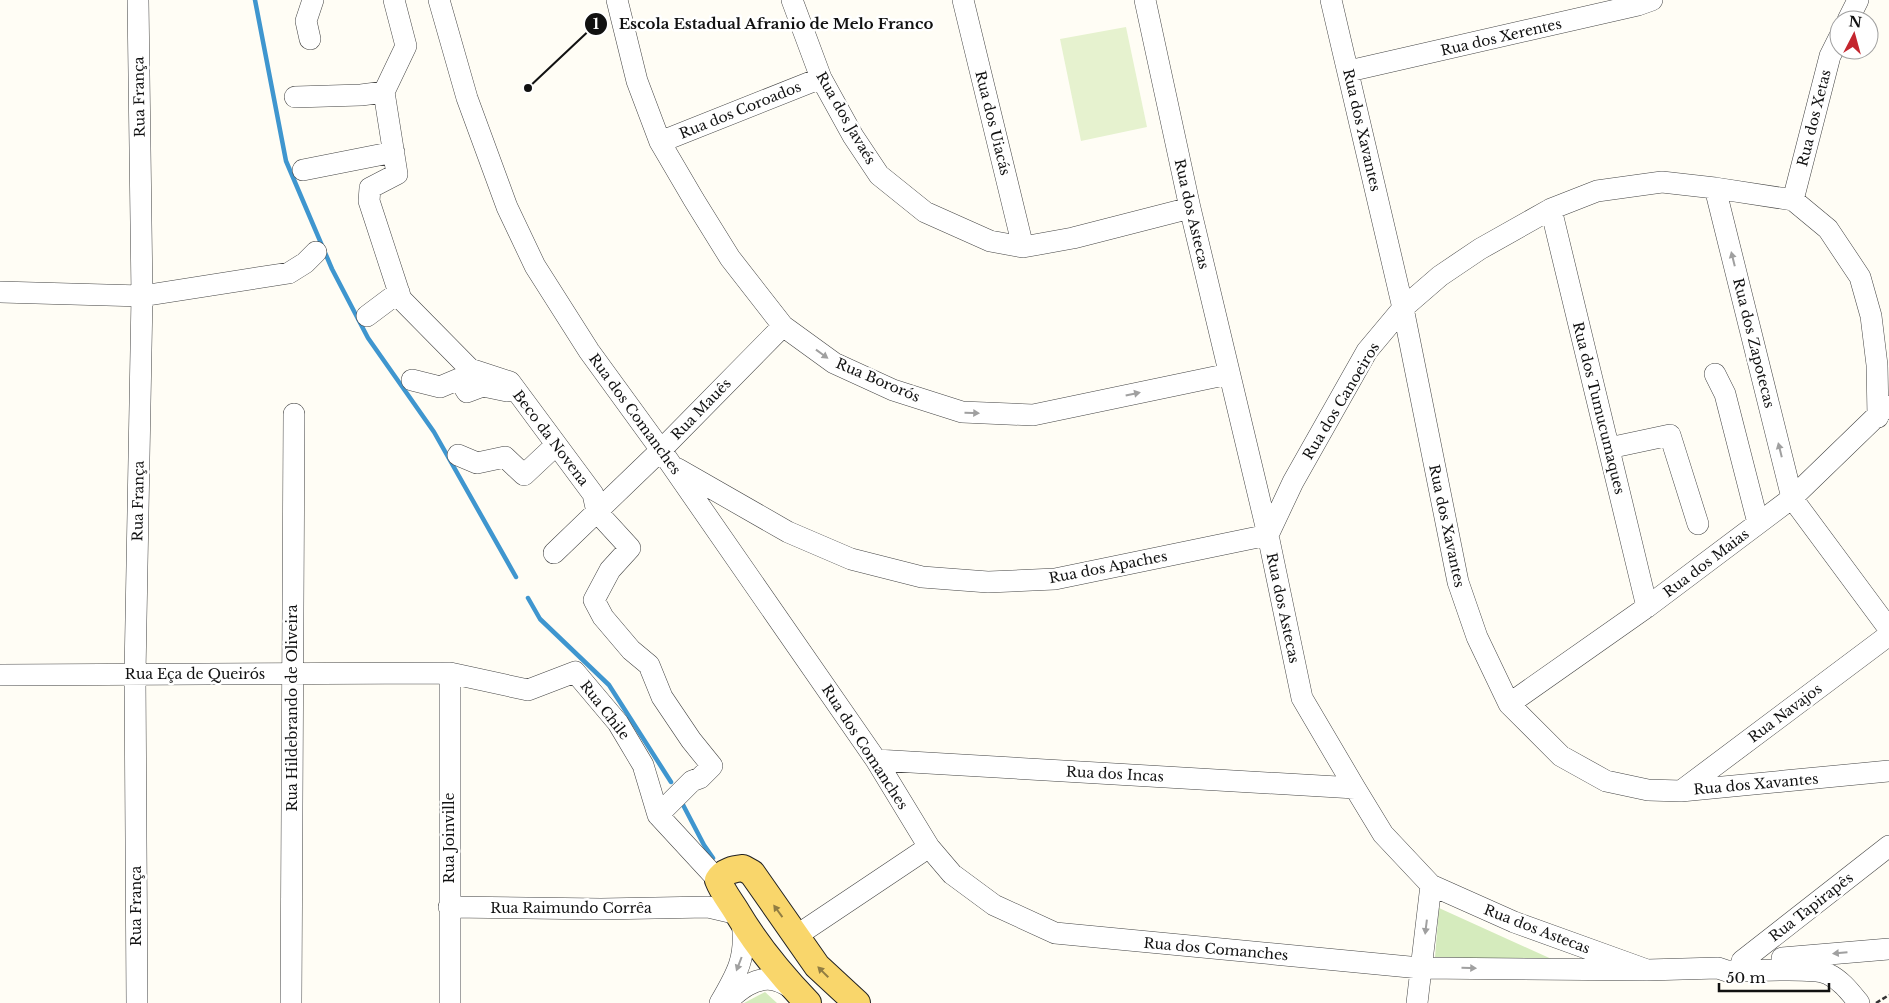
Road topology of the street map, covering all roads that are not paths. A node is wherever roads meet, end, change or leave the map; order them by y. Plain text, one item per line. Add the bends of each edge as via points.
1 (138, 0) edge
2 (313, 0) edge
3 (394, 0) edge
4 (439, 0) edge
5 (616, 0) edge
6 (792, 0) edge
7 (963, 0) edge
8 (1145, 0) edge
9 (1331, 0) edge
10 (1641, 2) edge
11 (310, 39) dead end
12 (1829, 60) edge
13 (1349, 71) junction
14 (821, 78) junction
15 (384, 92) junction
16 (295, 97) dead end
17 (660, 142) junction
18 (394, 152) junction
19 (303, 170) dead end
20 (1715, 188) junction
21 (1793, 200) junction
22 (1190, 208) junction
23 (1551, 209) junction
24 (1023, 247) junction
25 (316, 252) dead end
26 (0, 292) edge
27 (399, 292) junction
28 (142, 296) junction
29 (1403, 308) junction
30 (367, 316) dead end
31 (782, 326) junction
32 (1229, 374) junction
33 (1716, 374) dead end
34 (412, 380) dead end
35 (517, 393) junction
36 (1883, 410) edge
37 (294, 414) dead end
38 (556, 444) junction
39 (1609, 448) junction
40 (458, 455) dead end
41 (666, 457) junction
42 (1792, 498) junction
43 (597, 512) junction
44 (1758, 523) junction
45 (1698, 524) dead end
46 (1268, 535) junction
47 (554, 553) dead end
48 (1647, 607) junction
49 (1889, 629) edge
50 (1889, 635) edge
51 (450, 673) junction
52 (0, 674) edge
53 (135, 674) junction
54 (292, 674) junction
55 (1509, 704) junction
56 (876, 760) junction
57 (1889, 771) edge
58 (1354, 788) junction
59 (1681, 791) junction
60 (658, 814) junction
61 (1889, 846) edge
62 (929, 847) junction
63 (720, 885) junction
64 (1431, 886) junction
65 (692, 907) junction
66 (449, 908) junction
67 (740, 918) junction
68 (796, 936) junction
69 (1889, 949) edge
70 (1741, 966) junction
71 (1420, 968) junction
72 (1647, 970) junction
73 (802, 997) edge
74 (137, 1003) edge
75 (291, 1003) edge
76 (450, 1003) edge
77 (720, 1003) edge
78 (725, 1003) edge
79 (857, 1003) edge
80 (1418, 1003) edge
81 (1859, 1003) edge

1 - 28 street, Rua França
2 - 11 street via 306,21
3 - 15 street via 406,46
4 - 41 street, Rua dos Comanches via 470,107 507,207 535,266 589,351
5 - 17 street, Rua Bororós via 637,80
6 - 14 street, Rua dos Javaés
7 - 24 street, Rua dos Uiacás
8 - 22 street, Rua dos Astecas
9 - 13 street, Rua dos Xavantes
10 - 13 street, Rua dos Xerentes
12 - 21 street, Rua dos Xetas
13 - 29 street, Rua dos Xavantes
14 - 17 street, Rua dos Coroados
14 - 24 street, Rua dos Javaés via 879,175 925,212 990,241
15 - 16 street
15 - 18 street, Beco da Novena
17 - 31 street, Rua Bororós via 730,258
18 - 19 street
18 - 27 street, Beco da Novena via 398,174 370,188 369,201
20 - 21 street, Rua dos Canoeiros
20 - 23 street, Rua dos Canoeiros via 1662,182 1597,191
42 -> 20 street, Rua dos Zapotecas
21 - 36 street via 1828,229 1860,278 1871,316
22 - 24 street, Rua dos Javaés via 1073,238
22 - 32 street, Rua dos Astecas
23 - 29 street, Rua dos Canoeiros via 1480,249 1440,276
23 - 39 street, Rua dos Tumucumaques
25 - 28 street via 289,273
26 - 28 street
27 - 30 street
27 - 35 street, Beco da Novena via 401,299 470,369 510,382
28 - 53 street, Rua França
29 - 46 street, Rua dos Canoeiros via 1367,351
29 - 55 street, Rua dos Xavantes via 1458,582 1477,637
31 -> 32 street, Rua Bororós via 834,363 893,390 962,412 1033,415
31 - 41 street, Rua Mauês
32 - 46 street, Rua dos Astecas
33 - 44 street via 1725,394
34 - 35 street via 440,387 459,379 467,392 483,386
35 - 38 street, Beco da Novena
36 - 42 street, Rua dos Maias
37 - 54 street, Rua Hildebrando de Oliveira
38 - 40 street via 524,475 505,457 477,463
38 - 43 street, Beco da Novena via 592,494
39 - 45 street via 1670,435
39 - 48 street, Rua dos Tumucumaques
41 - 43 street, Rua Mauês
41 - 46 street, Rua dos Apaches via 788,532 851,559 922,577 988,582 1055,579
41 - 56 street, Rua dos Comanches
42 - 44 street, Rua dos Maias
42 - 49 street
43 - 47 street, Rua Mauês
43 - 60 street via 630,548 610,570 594,600 603,617 649,666 662,697 712,766
44 - 48 street, Rua dos Maias
46 - 58 street, Rua dos Astecas via 1302,698
48 - 55 street, Rua dos Maias
50 - 59 street, Rua Navajos
51 - 54 street, Rua Eça de Queirós
51 - 60 street, Rua Chile via 528,690 575,672 618,723 643,765
51 - 66 street, Rua Joinville
52 - 53 street, Rua Eça de Queirós
53 - 54 street, Rua Eça de Queirós
53 - 74 street, Rua França
54 - 75 street, Rua Hildebrando de Oliveira
55 - 59 street, Rua dos Xavantes via 1561,756 1606,780 1648,790
56 - 58 street, Rua dos Incas
56 - 62 street, Rua dos Comanches
57 - 59 street, Rua dos Xavantes
58 - 64 street, Rua dos Astecas via 1382,834
60 - 63 street, Rua Chile
61 - 70 street, Rua Tapirapês
62 - 68 street
62 - 71 street, Rua dos Comanches via 952,874 994,906 1055,933
63 - 65 street, Rua Raimundo Corrêa
63 - 67 main road
68 -> 63 main road via 752,874 743,868 735,869 721,875
64 -> 71 street
64 - 72 street, Rua dos Astecas via 1514,922
65 - 66 street, Rua Raimundo Corrêa via 601,910
65 - 67 street, Rua Raimundo Corrêa via 708,907
66 - 76 street, Rua Joinville
67 - 73 main road
67 -> 77 street via 743,952
79 -> 68 main road via 817,966
69 -> 70 street, Rua dos Astecas
70 - 72 street, Rua dos Astecas via 1727,963 1718,968
70 - 81 street via 1827,973
71 -> 72 street, Rua dos Comanches
71 - 80 street
73 - 78 street via 773,980 757,982 742,989

